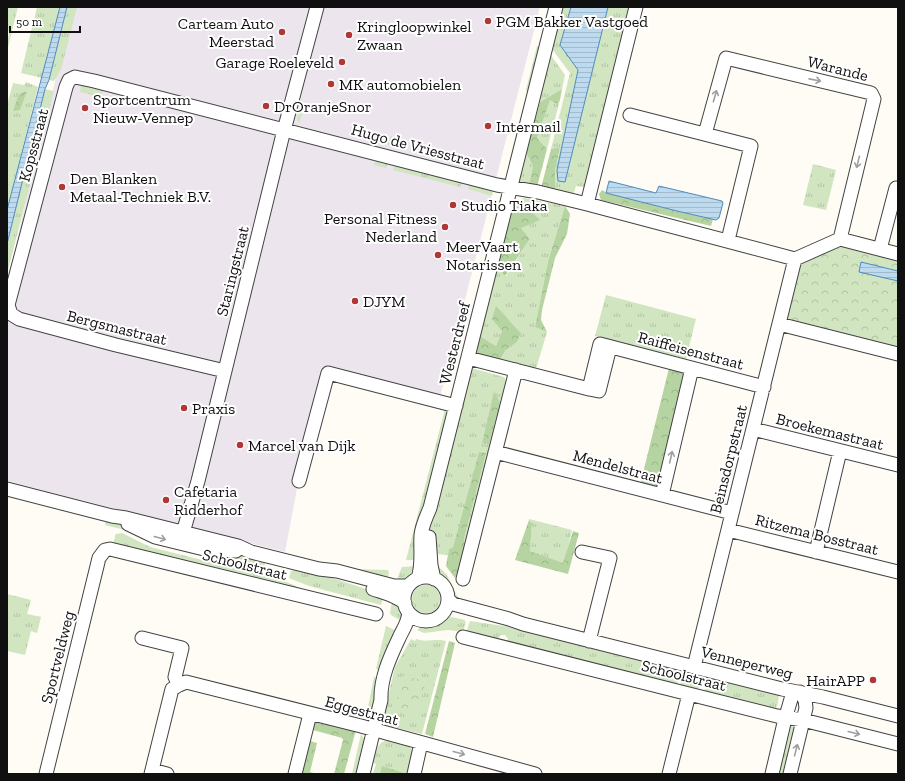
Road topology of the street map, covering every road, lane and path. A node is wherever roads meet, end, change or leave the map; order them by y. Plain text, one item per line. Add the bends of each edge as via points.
1 (317, 7) edge
2 (556, 7) edge
3 (636, 7) edge
4 (66, 87) joint
5 (630, 115) dead end
6 (284, 130) junction
7 (705, 134) junction
8 (510, 187) junction
9 (898, 189) edge
10 (587, 204) junction
11 (840, 239) junction
12 (728, 240) junction
13 (880, 250) junction
14 (898, 254) edge
15 (795, 259) junction
16 (8, 305) joint
17 (779, 324) junction
18 (898, 354) edge
19 (468, 358) junction
20 (692, 368) junction
21 (516, 370) junction
22 (225, 371) junction
23 (764, 387) junction
24 (456, 406) junction
25 (753, 429) junction
26 (840, 451) junction
27 (495, 452) junction
28 (898, 465) edge
29 (299, 481) dead end
30 (7, 489) edge
31 (662, 495) junction
32 (430, 508) junction
33 (732, 513) junction
34 (728, 530) junction
35 (181, 538) junction
36 (105, 550) joint
37 (582, 552) dead end
38 (816, 552) junction
39 (319, 569) junction
40 (898, 572) edge
41 (434, 579) junction
42 (463, 579) dead end
43 (413, 582) junction
44 (448, 599) junction
45 (407, 608) junction
46 (442, 613) junction
47 (376, 614) dead end
48 (422, 620) junction
49 (523, 624) junction
50 (463, 636) dead end
51 (142, 638) dead end
52 (589, 641) junction
53 (694, 667) junction
54 (180, 685) junction
55 (797, 692) junction
56 (689, 694) junction
57 (381, 700) junction
58 (310, 714) junction
59 (898, 716) edge
60 (785, 718) junction
61 (802, 723) junction
62 (374, 730) junction
63 (421, 743) junction
64 (898, 744) edge
65 (151, 772) edge
66 (46, 774) edge
67 (167, 774) edge
68 (295, 774) edge
69 (363, 774) edge
70 (414, 774) edge
71 (535, 774) edge
72 (670, 774) edge
73 (772, 774) edge
74 (790, 774) edge

1 - 6 street, Staringstraat
2 - 8 street, Westerdreef
3 - 10 street
4 - 6 street, Hugo de Vriesstraat via 69,80 75,77
4 - 16 street, Kopsstraat
5 - 7 street
6 - 8 street, Hugo de Vriesstraat
6 - 22 street, Staringstraat
7 -> 11 street, Warande via 726,58 871,93 874,99
7 - 12 street via 752,146
8 - 10 street
8 - 19 street, Westerdreef
9 - 13 street via 896,188
10 - 12 street
11 - 13 street
11 - 15 street
12 - 15 street
13 - 14 street
15 - 17 street, Beinsdorpstraat
16 - 22 street, Bergsmastraat via 11,314 18,319
17 - 18 street
17 - 23 street, Beinsdorpstraat
19 - 21 street, Raiffeisenstraat
19 - 24 street, Westerdreef
20 - 21 street, Raiffeisenstraat via 600,344 589,389
20 - 23 street, Raiffeisenstraat
31 -> 20 street
21 - 27 street
22 - 35 street, Staringstraat
23 - 25 street, Beinsdorpstraat
24 - 29 street via 328,373
24 - 32 street, Westerdreef
25 - 26 street, Broekemastraat
25 - 33 street, Beinsdorpstraat
26 - 28 street, Broekemastraat
26 - 38 street
27 - 31 street, Mendelstraat
27 - 42 street
30 - 35 street via 112,516 155,537
31 - 33 street, Mendelstraat
32 - 41 street, Westerdreef via 428,533
32 - 43 street, Westerdreef via 421,534 421,565
33 - 34 street, Beinsdorpstraat
34 - 38 street, Ritzema Bosstraat
34 - 53 street, Beinsdorpstraat
35 - 39 street via 213,551 251,552
36 - 47 street, Schoolstraat via 110,548
36 - 66 street, Sportveldweg via 99,558
37 - 52 street via 610,558
38 - 40 street, Ritzema Bosstraat
39 - 43 street via 337,571 394,586
39 - 45 street via 399,598
41 - 43 street via 426,577
41 - 44 street via 446,589
43 - 45 street via 405,594
44 - 46 street
44 - 49 street, Venneperweg via 453,604
45 - 48 street via 415,617
45 - 57 street via 405,626 386,667
46 - 48 street via 433,619
46 - 49 street, Venneperweg via 509,625
48 - 57 street via 397,657 387,692
49 - 52 street, Venneperweg
50 - 56 street, Schoolstraat
51 - 54 street via 182,648 175,677
52 - 53 street, Venneperweg
53 - 55 street, Venneperweg
54 - 58 street, Eggestraat via 186,682
54 - 65 street via 172,689
55 - 59 street, Venneperweg
55 - 60 street
55 - 61 street via 805,702
56 - 60 street, Schoolstraat
56 - 72 street
57 - 62 street
58 - 62 street, Eggestraat
58 - 68 street
60 - 61 street, Schoolstraat
60 - 73 street
61 -> 64 street, Schoolstraat
74 -> 61 street
62 - 63 street, Eggestraat
62 - 69 street
63 - 70 street
63 -> 71 street, Eggestraat
65 - 67 street

